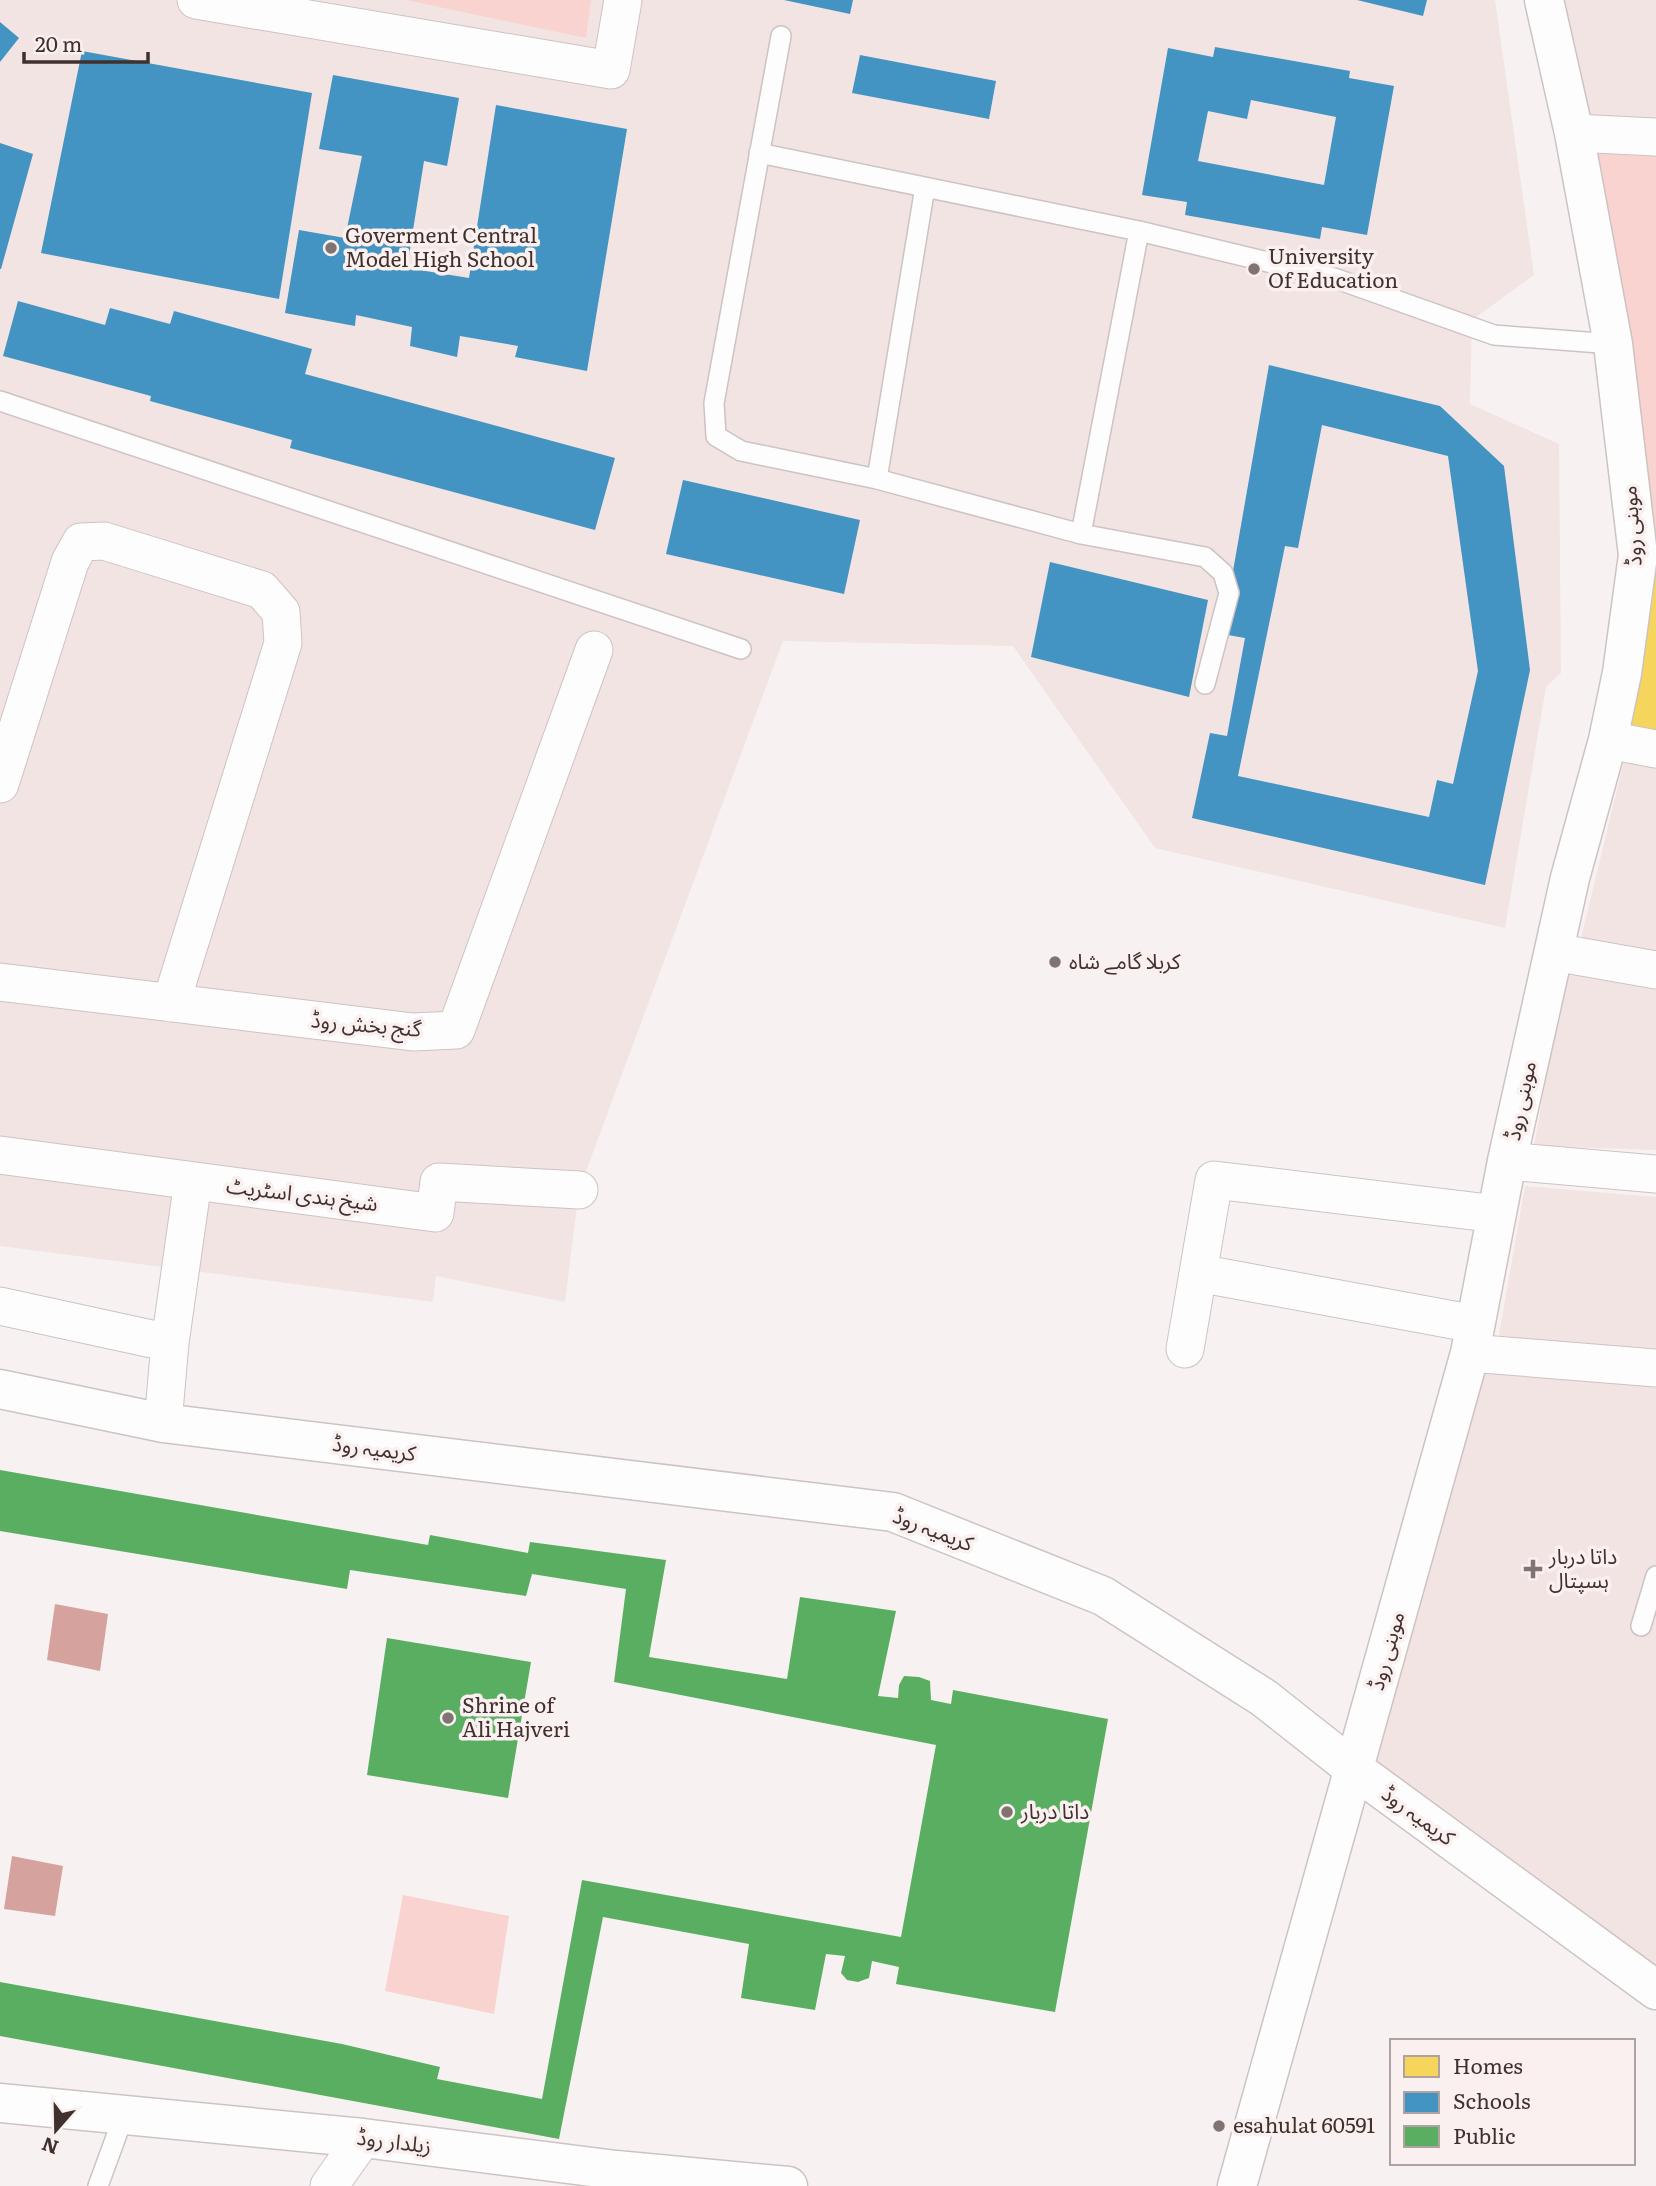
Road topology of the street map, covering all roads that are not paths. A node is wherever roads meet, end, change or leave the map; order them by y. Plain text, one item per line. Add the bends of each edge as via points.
1 (197, 0) edge
2 (623, 0) edge
3 (1544, 0) edge
4 (781, 36) dead end
5 (1574, 133) junction
6 (1656, 137) edge
7 (759, 153) junction
8 (925, 187) junction
9 (1139, 231) junction
10 (1613, 344) junction
11 (0, 401) edge
12 (877, 479) junction
13 (1081, 534) junction
14 (1647, 555) edge
15 (741, 649) dead end
16 (594, 650) dead end
17 (1205, 684) dead end
18 (1608, 740) junction
19 (1656, 749) edge
20 (0, 784) edge
21 (1554, 952) junction
22 (1656, 970) edge
23 (0, 982) edge
24 (171, 1003) junction
25 (0, 1156) edge
26 (1507, 1161) junction
27 (1656, 1174) edge
28 (193, 1181) junction
29 (579, 1190) dead end
30 (1497, 1214) junction
31 (1198, 1273) junction
32 (0, 1306) edge
33 (1472, 1339) junction
34 (170, 1343) junction
35 (1185, 1349) dead end
36 (1656, 1368) edge
37 (0, 1389) edge
38 (163, 1423) junction
39 (1656, 1576) edge
40 (1641, 1626) dead end
41 (1354, 1769) junction
42 (1656, 1990) edge
43 (0, 2103) edge
44 (124, 2115) junction
45 (363, 2138) junction
46 (611, 2178) edge
47 (766, 2185) edge
48 (98, 2186) edge
49 (329, 2186) edge
50 (1237, 2186) edge

1 - 2 street via 611,70
3 - 5 main road, موہنی روڈ
4 - 7 lane
5 - 6 street
5 - 10 main road, موہنی روڈ
7 - 8 lane
7 - 12 lane via 714,403 716,436 741,451
8 - 9 lane
8 - 12 lane
9 - 10 lane via 1334,278 1494,335
9 - 13 lane
10 - 14 main road, موہنی روڈ
11 - 15 lane
12 - 13 lane
13 - 17 lane via 1205,557 1223,573 1229,593
14 - 18 main road, موہنی روڈ
16 - 24 street, گنج بخش روڈ via 456,1030 413,1032
18 - 19 street
18 - 21 main road, موہنی روڈ
20 - 24 street via 70,562 81,542 104,541 262,590 281,612 283,643
21 - 22 street
21 - 26 main road, موہنی روڈ
23 - 24 street, گنج بخش روڈ
25 - 28 street, شیخ ہندی اسٹریٹ
26 - 27 street
26 - 30 main road, موہنی روڈ
28 - 29 street, شیخ ہندی اسٹریٹ via 435,1213 439,1182
28 - 34 street
30 - 31 street via 1214,1180
30 - 33 main road, موہنی روڈ
31 - 33 street
31 - 35 street
32 - 34 street
33 - 36 street
33 - 41 main road, موہنی روڈ
34 - 38 street
37 - 38 main road, کریمیہ روڈ
38 - 41 main road, کریمیہ روڈ via 892,1512 1103,1596 1264,1698
39 - 40 lane
41 - 42 main road, کریمیہ روڈ
41 - 50 main road, موہنی روڈ
43 - 44 main road, زیلدار روڈ
44 - 45 main road, زیلدار روڈ
44 - 48 lane
45 - 46 main road, زیلدار روڈ
45 - 49 street
46 - 47 main road, زیلدار روڈ

